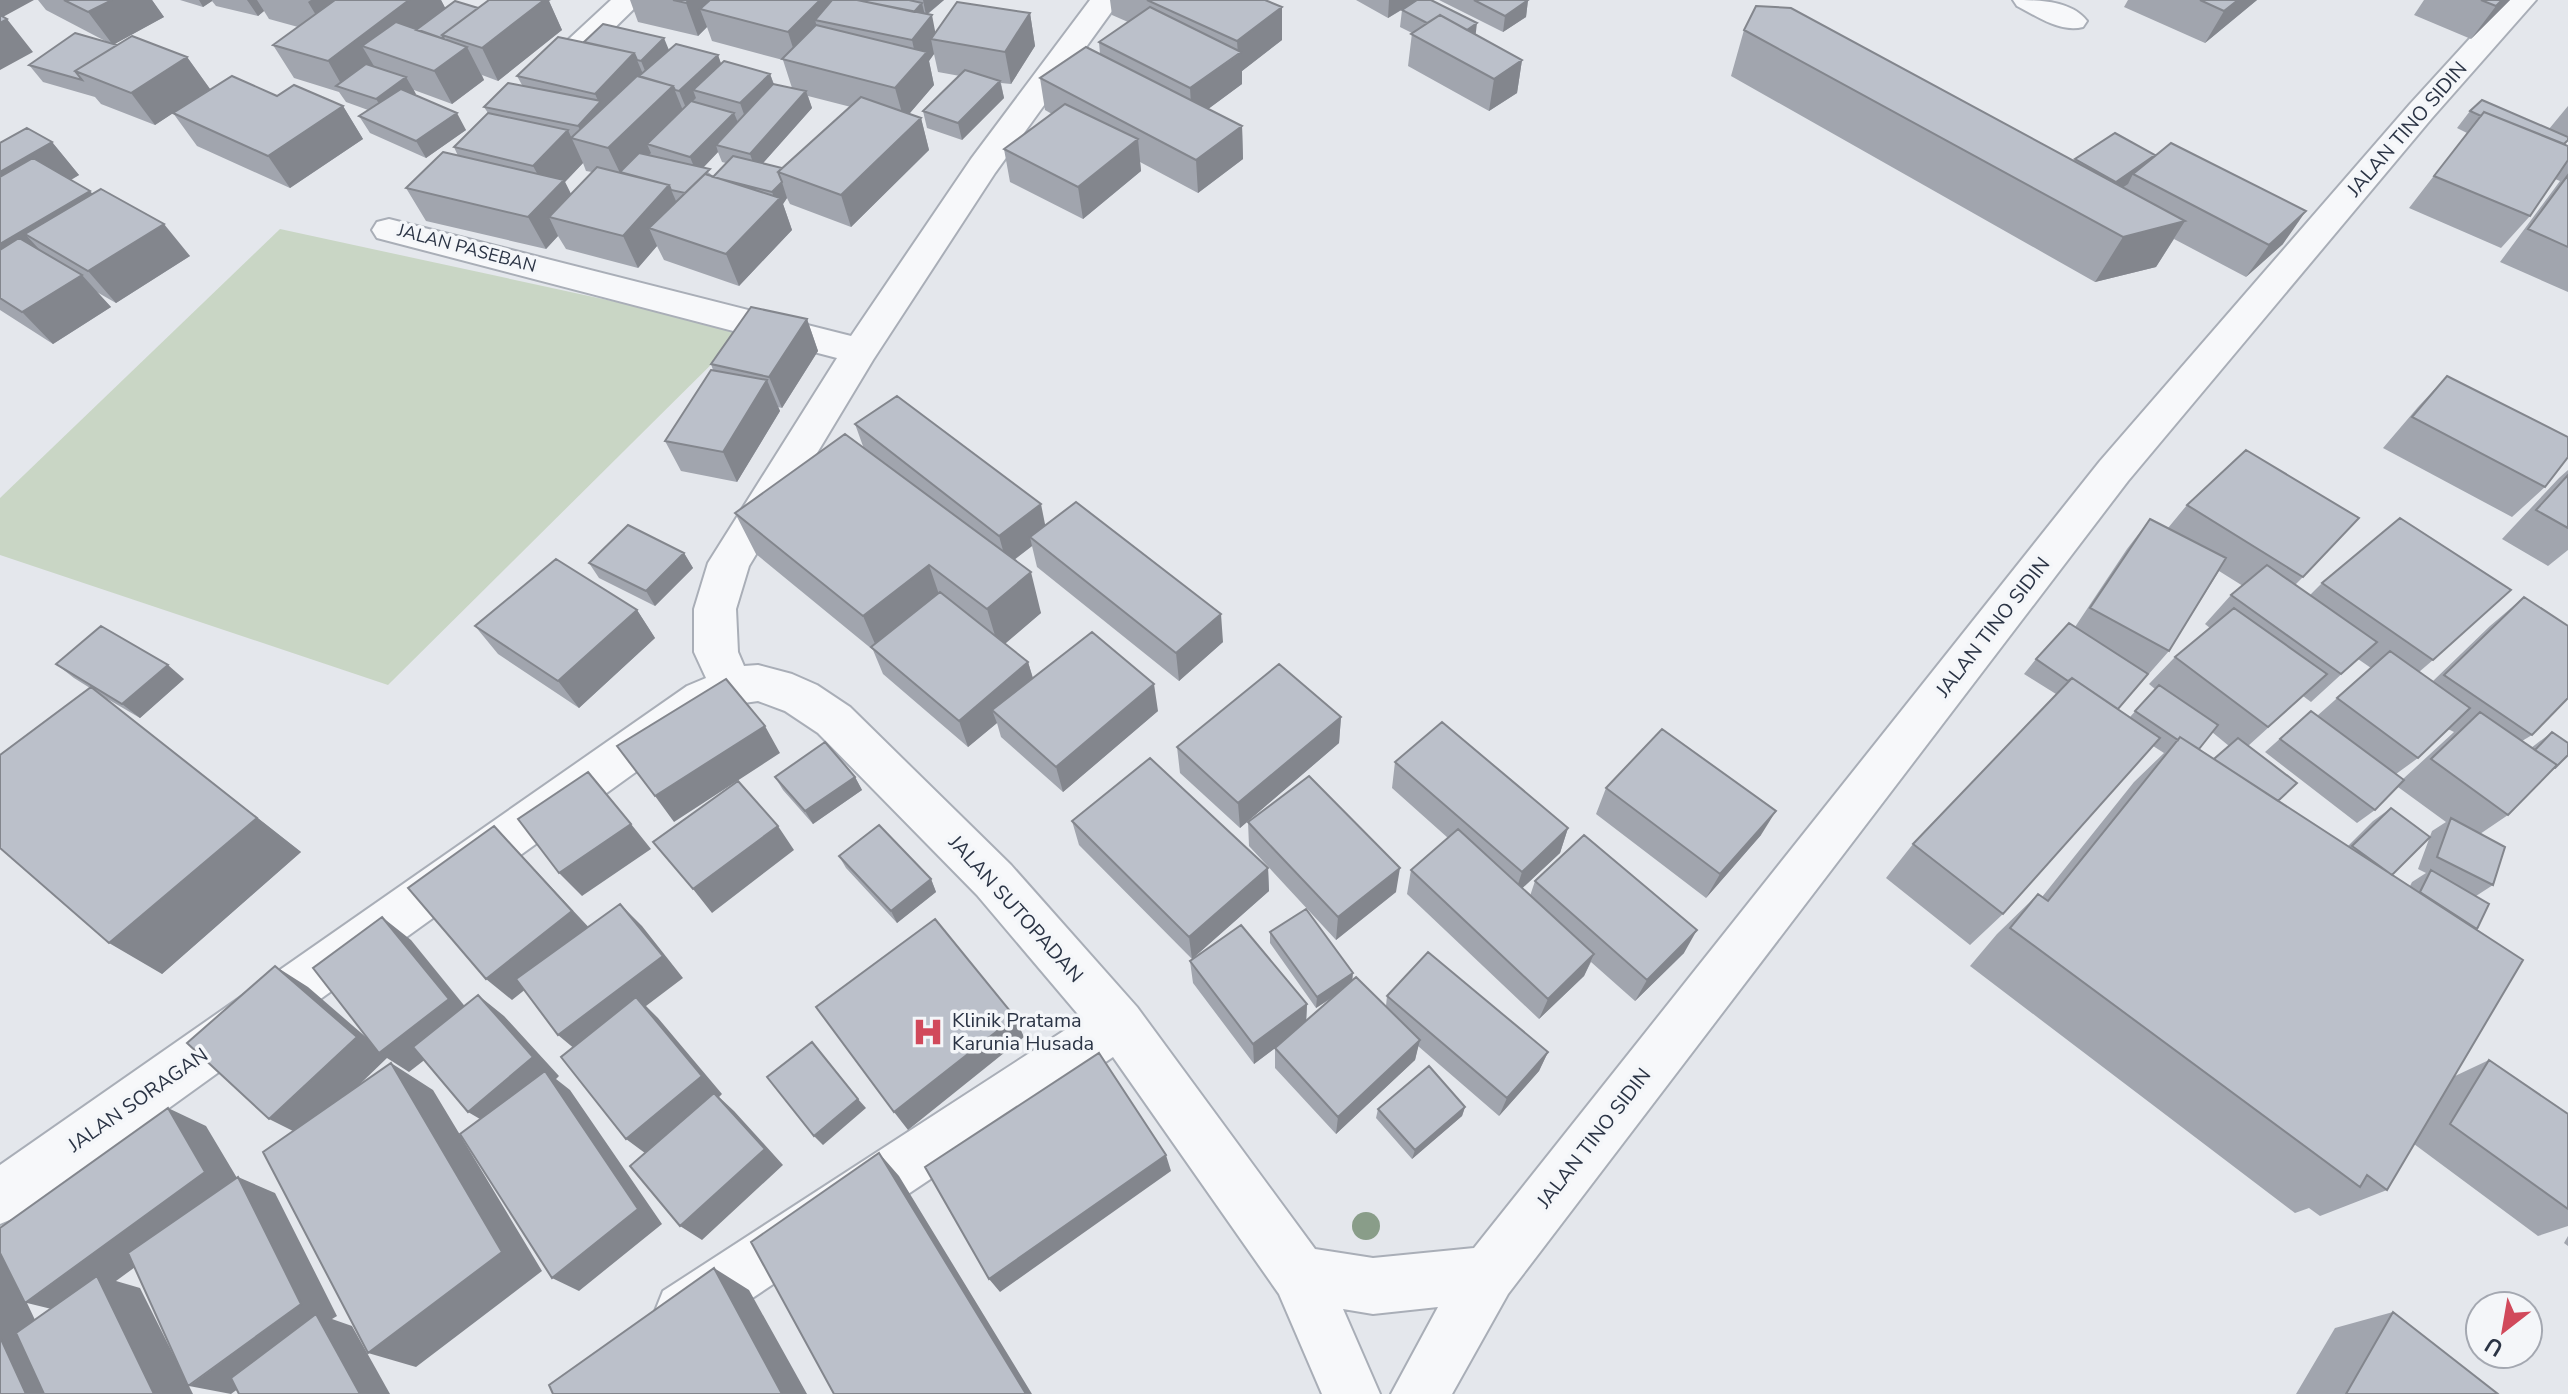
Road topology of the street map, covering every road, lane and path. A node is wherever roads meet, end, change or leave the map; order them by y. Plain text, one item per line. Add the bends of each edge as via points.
1 (628, 0) edge
2 (1105, 0) edge
3 (2028, 0) edge
4 (2521, 0) edge
5 (2072, 21) dead end
6 (521, 101) edge
7 (411, 208) edge
8 (860, 351) junction
9 (732, 686) junction
10 (629, 753) joint
11 (1119, 1024) junction
12 (0, 1197) edge
13 (1299, 1274) junction
14 (1488, 1274) junction
15 (638, 1341) edge
16 (1351, 1394) edge
17 (1420, 1394) edge

1 - 6 street via 584,22
2 - 8 street via 983,166
3 - 5 street
4 - 14 street, JALAN TINO SIDIN via 2114,471
7 - 8 street, JALAN PASEBAN via 389,230
8 - 9 street via 729,563 715,609 716,652
9 - 10 street, JALAN SUTOPADAN via 703,699
9 - 11 street, JALAN SUTOPADAN via 777,687 834,720 994,880
10 - 12 street, JALAN SORAGAN
11 - 13 street, JALAN SUTOPADAN
11 - 15 street
13 - 14 street via 1373,1286
13 - 16 street, JALAN SUTOPADAN
14 - 17 street, JALAN TINO SIDIN

